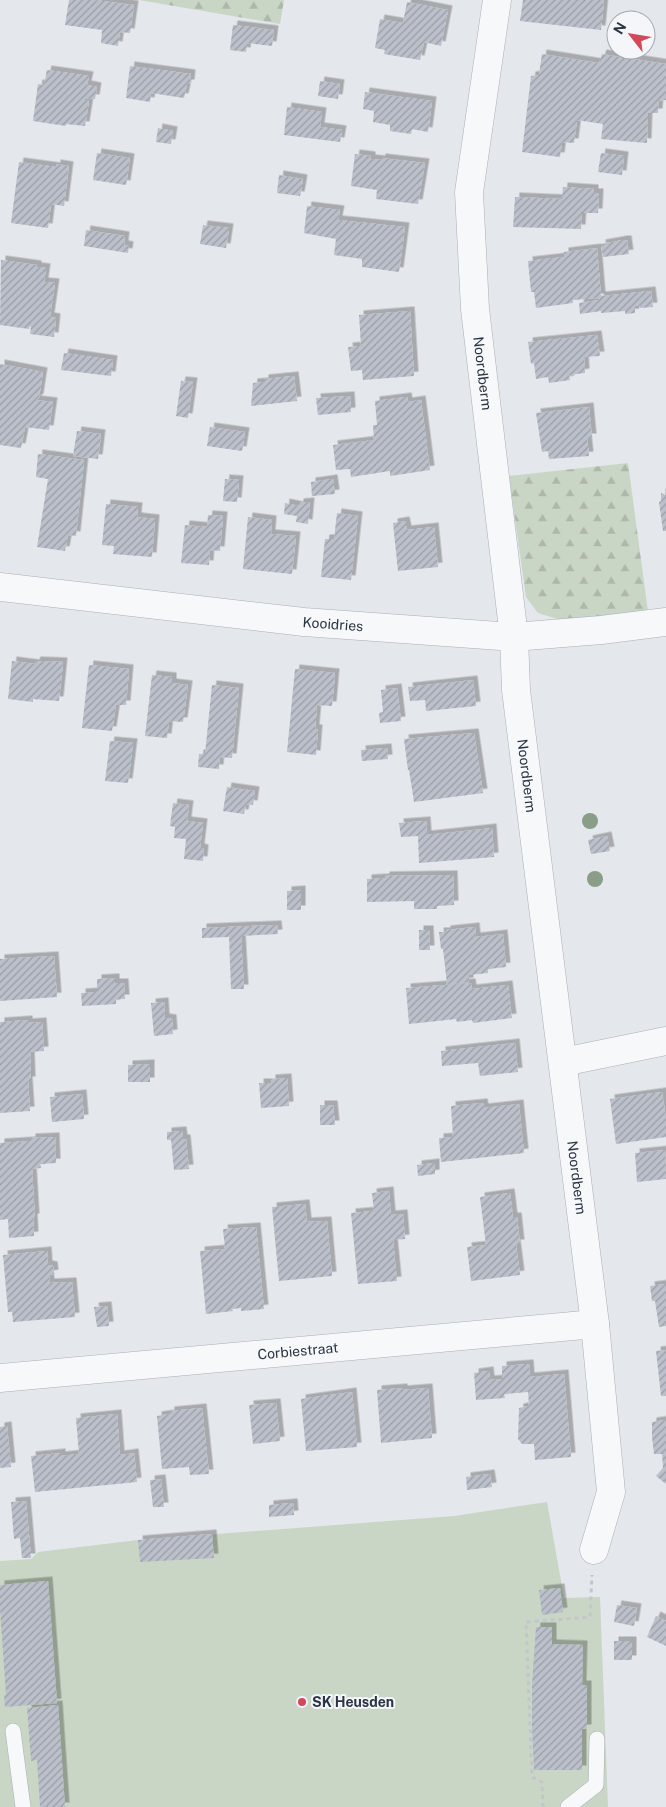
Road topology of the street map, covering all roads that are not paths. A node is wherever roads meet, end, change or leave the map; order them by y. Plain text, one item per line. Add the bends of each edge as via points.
1 (497, 0) edge
2 (0, 587) edge
3 (666, 622) edge
4 (514, 637) junction
5 (666, 1041) edge
6 (563, 1062) junction
7 (594, 1324) junction
8 (0, 1378) edge
9 (594, 1550) road end
10 (13, 1731) dead end
11 (597, 1739) dead end
12 (23, 1807) edge
13 (568, 1807) edge

1 - 4 street, Noordberm via 469,192 475,309
2 - 4 street, Kooidries via 304,622
3 - 4 street, Kooidries
4 - 6 street, Noordberm via 516,690
5 - 6 street
6 - 7 street, Noordberm
7 - 8 street, Corbiestraat
7 - 9 street, Noordberm via 610,1492
10 - 12 lane
11 - 13 lane via 596,1785

